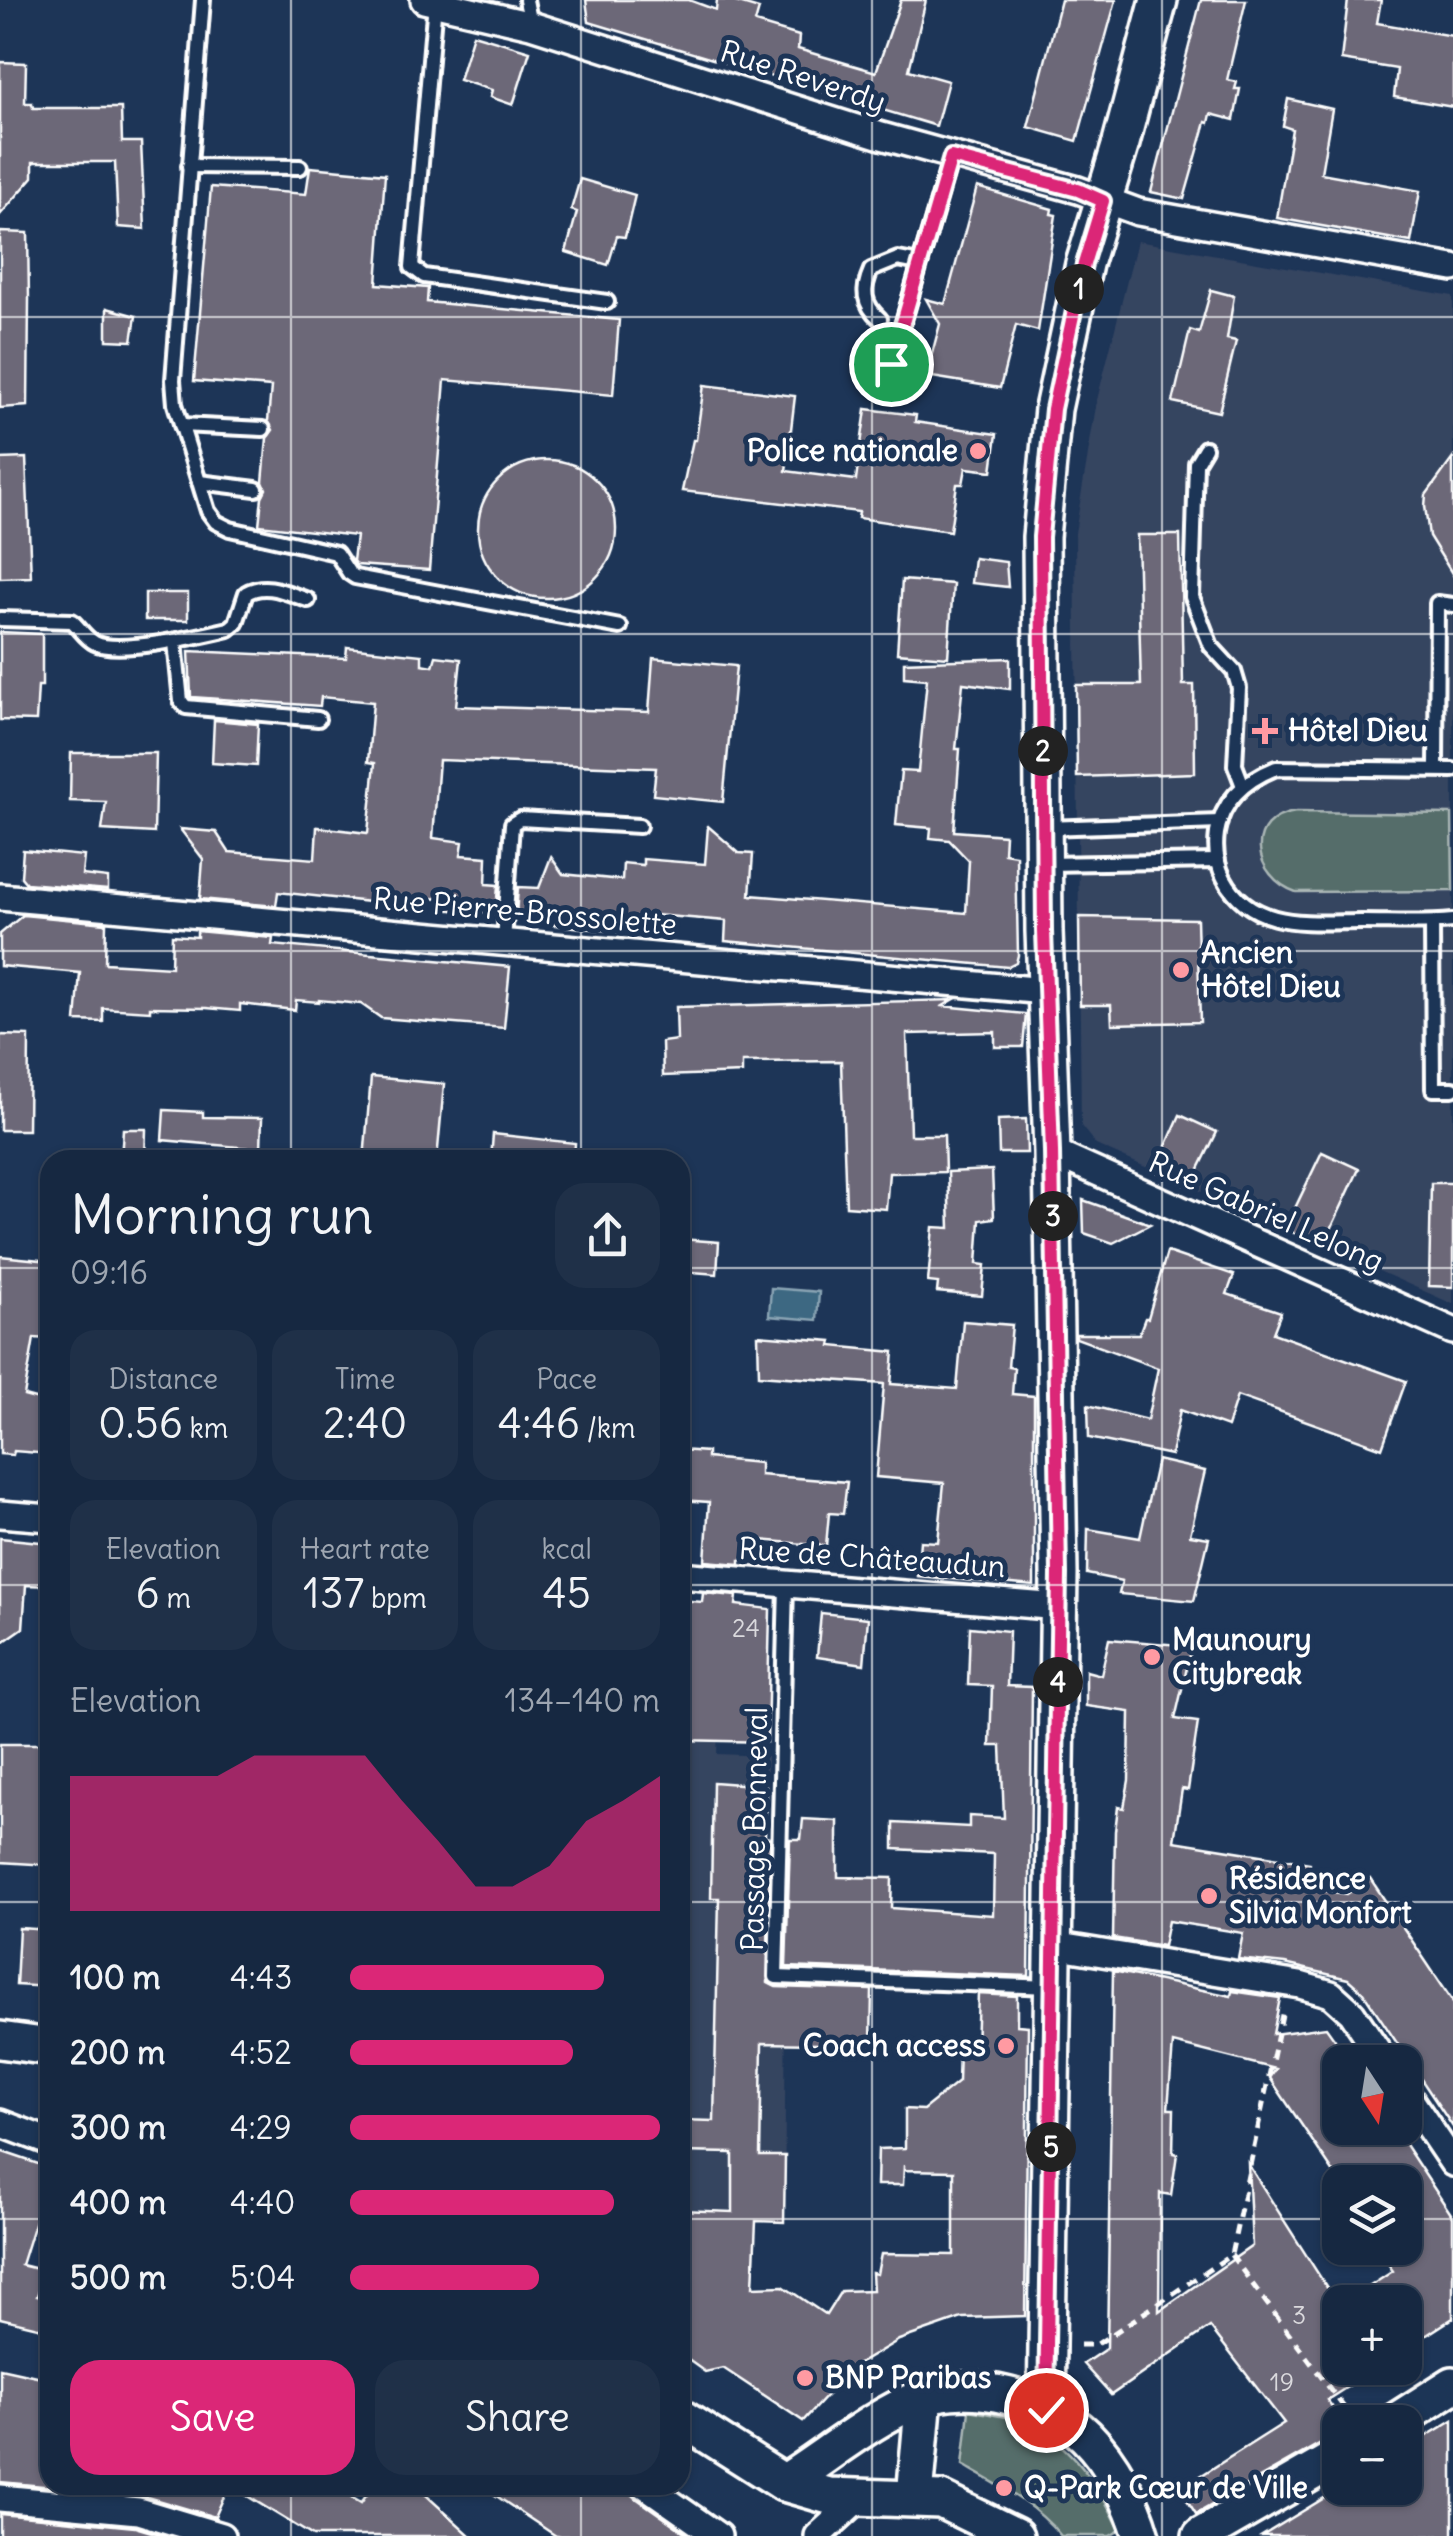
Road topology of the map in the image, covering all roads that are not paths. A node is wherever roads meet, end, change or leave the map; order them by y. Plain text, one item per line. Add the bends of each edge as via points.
1 (203, 0) edge
2 (1159, 0) edge
3 (430, 1) edge
4 (528, 13) edge
5 (951, 157) junction
6 (189, 166) junction
7 (300, 167) dead end
8 (1103, 201) junction
9 (919, 263) junction
10 (1453, 268) edge
11 (607, 302) dead end
12 (880, 319) dead end
13 (891, 364) dead end
14 (181, 425) junction
15 (262, 429) dead end
16 (1206, 448) dead end
17 (199, 482) junction
18 (256, 489) dead end
19 (308, 600) dead end
20 (1453, 605) edge
21 (0, 620) edge
22 (620, 627) dead end
23 (175, 642) junction
24 (318, 720) dead end
25 (1436, 768) junction
26 (1453, 770) edge
27 (1243, 786) junction
28 (1220, 822) junction
29 (640, 826) dead end
30 (1043, 828) junction
31 (1218, 862) junction
32 (1043, 864) junction
33 (0, 898) edge
34 (1453, 921) edge
35 (1432, 923) junction
36 (504, 942) junction
37 (1045, 991) junction
38 (1453, 1090) edge
39 (1052, 1152) junction
40 (1453, 1331) edge
41 (0, 1514) edge
42 (40, 1517) edge
43 (690, 1576) edge
44 (786, 1585) junction
45 (1059, 1607) junction
46 (1053, 1945) junction
47 (1053, 1986) junction
48 (0, 2040) edge
49 (1374, 2045) edge
50 (40, 2046) edge
51 (1422, 2117) edge
52 (0, 2122) edge
53 (40, 2138) edge
54 (1453, 2163) edge
55 (1453, 2385) edge
56 (924, 2396) junction
57 (1422, 2405) edge
58 (1046, 2410) junction
59 (690, 2423) edge
60 (1322, 2466) edge
61 (784, 2483) junction
62 (659, 2495) edge
63 (861, 2496) junction
64 (915, 2497) junction
65 (0, 2498) edge
66 (221, 2536) edge
67 (718, 2536) edge
68 (818, 2536) edge
69 (1015, 2536) edge
70 (1142, 2536) edge
71 (1201, 2536) edge

1 - 6 lane
2 - 8 main road
3 - 4 street, Rue Reverdy
3 - 11 lane via 412,266 424,276
4 - 5 street, Rue Reverdy
5 - 8 street, Rue Reverdy
5 - 9 lane
6 - 7 lane
6 - 14 lane via 173,356
8 - 10 street, Rue Reverdy
8 - 30 main road via 1053,409 1041,537
9 - 12 lane via 898,259 870,270 864,296
9 - 13 lane
14 - 15 lane
14 - 17 lane
16 - 27 lane via 1196,464 1192,596 1211,646 1234,671 1235,765
17 - 18 lane
17 - 22 lane via 216,522 336,553 356,576
19 - 23 lane via 254,588 229,629
20 - 25 lane via 1437,603
21 - 23 lane via 72,621 101,646
23 - 24 lane via 186,707
25 - 26 lane
25 - 27 lane via 1276,768
27 - 28 lane
28 - 30 lane
28 - 31 lane
29 - 36 lane via 520,819 512,824
30 - 32 main road
31 - 32 lane
31 - 35 lane via 1242,902 1275,920
32 - 37 main road
33 - 36 street, Rue Pierre-Brossolette
34 - 35 lane
35 - 38 lane via 1433,1089
36 - 37 street, Rue Pierre-Brossolette
37 - 39 main road
39 - 40 street, Rue Gabriel Lelong
39 - 45 main road
41 - 42 street
43 - 44 street, Rue de Châteaudun
44 - 45 street, Rue de Châteaudun
44 - 47 lane, Passage Bonneval via 776,1977
45 - 46 main road
46 - 47 main road
46 - 49 street via 1332,1994
47 - 58 main road
48 - 50 main road
51 - 54 street
52 - 53 street
55 - 57 main road
56 - 58 main road via 976,2390
56 - 61 main road
56 - 64 main road
58 - 70 main road via 1094,2446 1135,2512
59 - 61 main road
60 - 71 main road
61 - 63 main road via 829,2496
62 - 67 street
63 - 64 main road
63 - 68 street
64 - 69 main road via 942,2500
65 - 66 street via 138,2511

